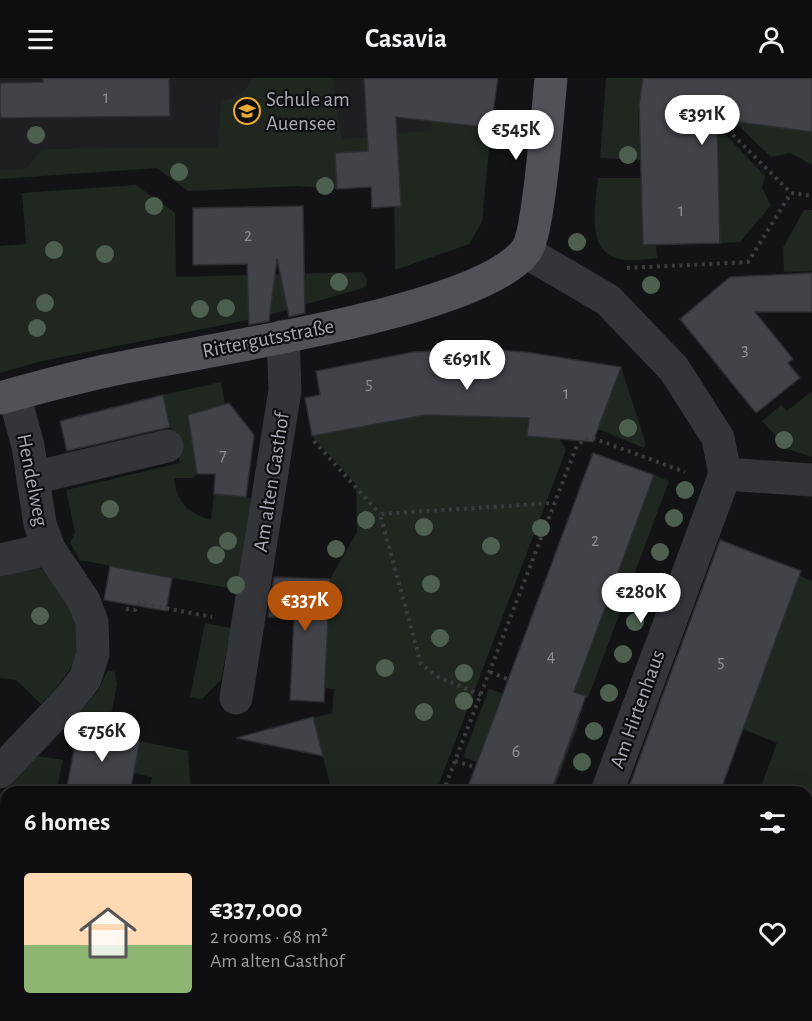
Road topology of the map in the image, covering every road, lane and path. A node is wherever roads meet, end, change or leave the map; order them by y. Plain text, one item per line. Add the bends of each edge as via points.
1 (551, 78) edge
2 (725, 109) dead end
3 (791, 193) junction
4 (812, 196) edge
5 (526, 252) junction
6 (622, 269) dead end
7 (283, 336) junction
8 (7, 396) edge
9 (310, 438) dead end
10 (167, 446) dead end
11 (725, 474) junction
12 (33, 478) junction
13 (812, 480) edge
14 (555, 503) junction
15 (380, 514) junction
16 (50, 549) junction
17 (0, 560) edge
18 (84, 601) junction
19 (248, 624) junction
20 (490, 672) junction
21 (507, 679) dead end
22 (481, 694) junction
23 (236, 698) dead end
24 (455, 761) junction
25 (475, 767) dead end
26 (0, 772) edge
27 (445, 786) edge
28 (609, 786) edge

1 - 5 main road via 536,219
2 - 3 path via 723,125
3 - 4 path
3 - 6 path via 748,262
5 - 7 main road, Rittergutsstraße via 495,275 457,292 370,318
5 - 11 street via 608,300 674,369 718,438
7 - 8 main road, Rittergutsstraße via 108,370
7 - 19 street, Am alten Gasthof via 285,390
8 - 12 street, Hendelweg via 28,446
9 - 15 path
10 - 12 street
11 - 13 street
11 - 14 path via 679,472 590,437 577,445
11 - 28 street, Am Hirtenhaus
12 - 16 street, Hendelweg via 40,524
14 - 15 path
14 - 20 path
15 - 22 path via 421,664 438,677
16 - 17 street
16 - 18 street, Hendelweg
18 - 19 path via 135,610 139,603
18 - 26 street, Hendelweg via 92,622 93,654 85,679
19 - 23 street, Am alten Gasthof
20 - 21 path
20 - 22 path
22 - 24 path
24 - 25 path
24 - 27 path

